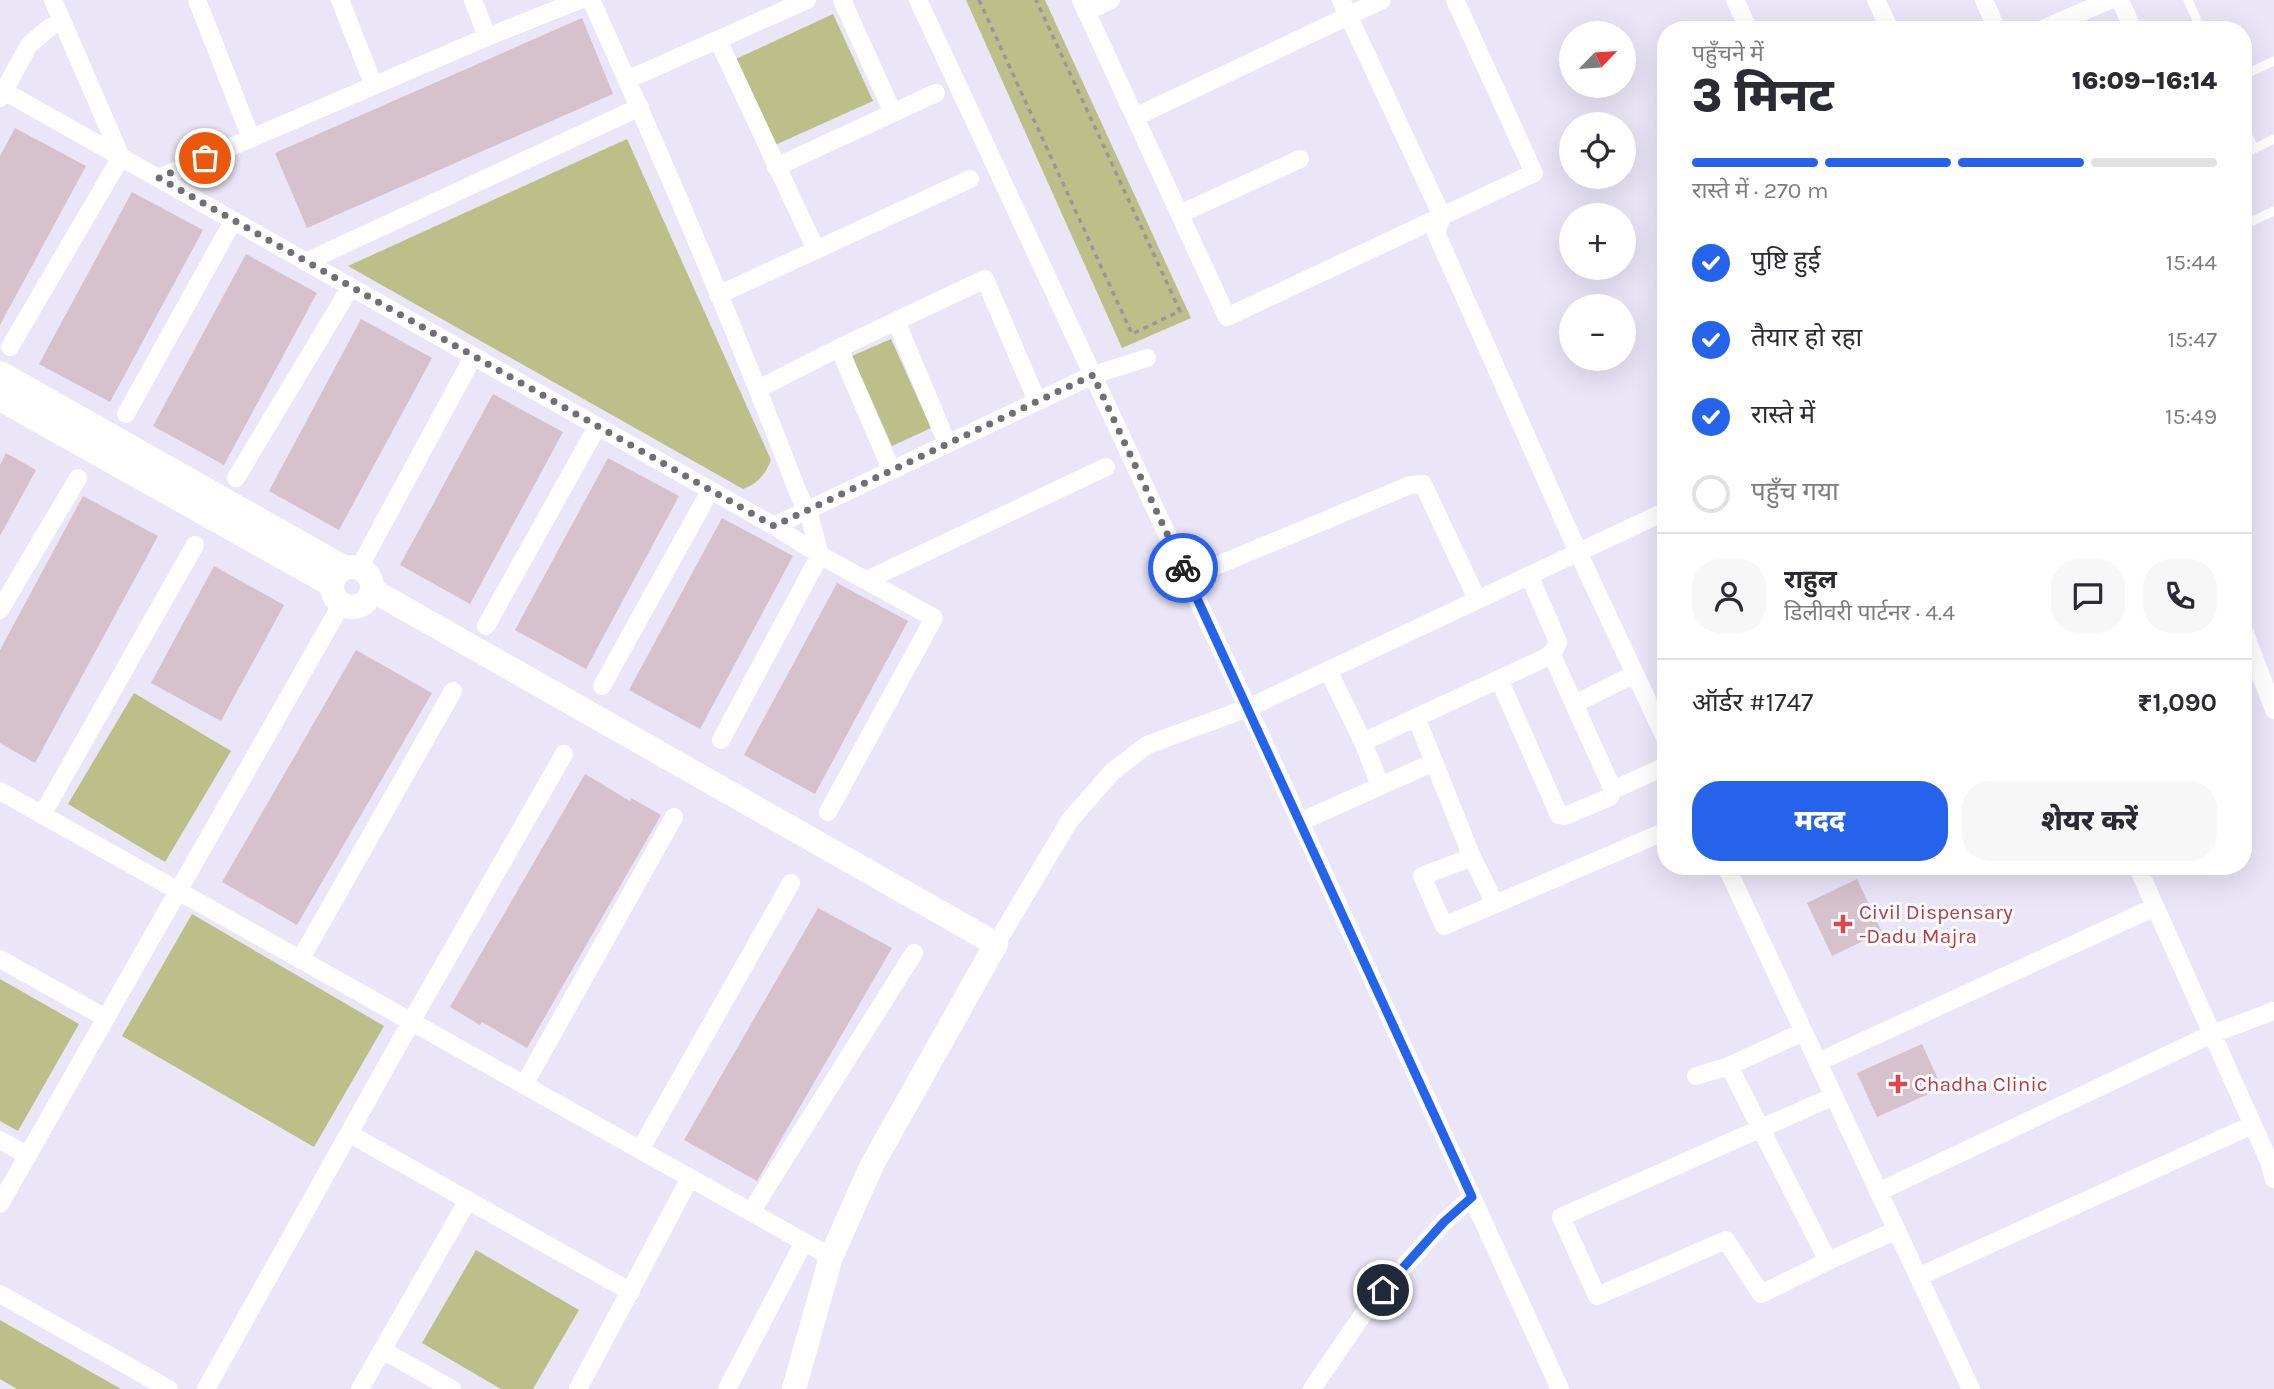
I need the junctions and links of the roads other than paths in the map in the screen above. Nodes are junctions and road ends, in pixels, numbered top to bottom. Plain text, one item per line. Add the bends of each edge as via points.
1 (54, 0) edge
2 (197, 0) edge
3 (340, 0) edge
4 (473, 0) edge
5 (580, 0) edge
6 (591, 0) edge
7 (807, 0) edge
8 (842, 0) edge
9 (918, 0) edge
10 (1111, 0) edge
11 (1382, 0) edge
12 (1455, 0) edge
13 (1735, 0) edge
14 (1876, 0) edge
15 (1984, 0) edge
16 (2110, 0) edge
17 (2120, 0) edge
18 (2188, 0) edge
19 (1084, 6) edge
20 (1345, 8) edge
21 (1745, 21) edge
22 (1886, 21) edge
23 (1993, 21) edge
24 (2061, 21) edge
25 (2129, 21) edge
26 (2197, 21) edge
27 (50, 27) dead end
28 (487, 37) junction
29 (718, 40) junction
30 (2274, 61) edge
31 (2252, 71) edge
32 (627, 80) junction
33 (374, 86) junction
34 (936, 93) dead end
35 (2, 94) edge
36 (640, 107) junction
37 (893, 113) junction
38 (1135, 117) junction
39 (251, 138) junction
40 (2274, 139) edge
41 (2252, 144) edge
42 (2254, 149) joint
43 (121, 157) junction
44 (1300, 159) dead end
45 (776, 167) junction
46 (159, 178) junction
47 (970, 179) dead end
48 (2274, 211) edge
49 (1180, 214) junction
50 (1442, 216) junction
51 (233, 221) junction
52 (2252, 221) edge
53 (816, 250) junction
54 (306, 262) junction
55 (350, 288) junction
56 (719, 295) junction
57 (896, 321) junction
58 (10, 347) dead end
59 (839, 348) junction
60 (473, 357) junction
61 (1147, 358) dead end
62 (0, 373) edge
63 (1093, 375) junction
64 (758, 389) junction
65 (0, 399) edge
66 (1037, 401) junction
67 (126, 414) dead end
68 (597, 427) junction
69 (947, 443) junction
70 (1106, 467) dead end
71 (891, 469) junction
72 (78, 478) dead end
73 (236, 478) dead end
74 (710, 491) junction
75 (808, 510) junction
76 (1657, 515) edge
77 (774, 526) junction
78 (195, 545) dead end
79 (1578, 552) junction
80 (820, 555) junction
81 (1529, 575) junction
82 (1187, 578) junction
83 (867, 580) junction
84 (344, 582) junction
85 (372, 590) junction
86 (1477, 599) junction
87 (0, 610) edge
88 (486, 626) dead end
89 (2252, 652) edge
90 (1552, 653) junction
91 (1328, 670) junction
92 (1635, 674) junction
93 (1499, 679) junction
94 (602, 686) dead end
95 (453, 691) dead end
96 (1574, 704) junction
97 (1248, 708) junction
98 (2274, 710) edge
99 (1416, 718) junction
100 (1657, 721) edge
101 (721, 740) dead end
102 (1363, 742) junction
103 (564, 754) dead end
104 (1434, 762) junction
105 (1657, 770) edge
106 (1380, 785) junction
107 (1613, 790) junction
108 (0, 791) edge
109 (828, 812) dead end
110 (42, 815) junction
111 (674, 817) dead end
112 (1300, 822) junction
113 (1657, 835) edge
114 (1472, 857) junction
115 (1730, 875) edge
116 (2141, 875) edge
117 (792, 883) dead end
118 (178, 891) junction
119 (1495, 904) junction
120 (2155, 907) junction
121 (996, 944) junction
122 (914, 953) dead end
123 (0, 959) edge
124 (300, 960) junction
125 (2274, 1011) edge
126 (106, 1018) junction
127 (411, 1022) junction
128 (1803, 1032) junction
129 (2212, 1034) junction
130 (1818, 1062) junction
131 (1730, 1066) junction
132 (1696, 1076) dead end
133 (524, 1085) junction
134 (1834, 1096) junction
135 (2252, 1125) junction
136 (1761, 1128) junction
137 (350, 1134) junction
138 (0, 1140) edge
139 (640, 1150) junction
140 (28, 1156) junction
141 (690, 1178) junction
142 (2274, 1180) edge
143 (1878, 1192) junction
144 (1472, 1197) junction
145 (468, 1200) junction
146 (0, 1204) edge
147 (751, 1212) junction
148 (1897, 1230) junction
149 (804, 1242) junction
150 (831, 1257) junction
151 (1828, 1261) junction
152 (1919, 1277) junction
153 (631, 1292) junction
154 (0, 1294) edge
155 (382, 1350) junction
156 (169, 1389) edge
157 (206, 1389) edge
158 (360, 1389) edge
159 (452, 1389) edge
160 (578, 1389) edge
161 (727, 1389) edge
162 (794, 1389) edge
163 (1312, 1389) edge
164 (1560, 1389) edge
165 (1971, 1389) edge

1 - 43 street
2 - 39 street
3 - 33 street
4 - 28 street
5 - 28 street
6 - 32 street
7 - 29 street
8 - 37 street
9 - 63 street
10 - 19 street
11 - 20 street
12 - 50 street via 1534,173
13 - 21 street
14 - 22 street
15 - 23 street
16 - 24 street
17 - 25 street
18 - 26 lane
19 - 38 street
20 - 38 street
20 - 50 street
27 - 35 street via 29,45
28 - 33 street
29 - 32 street
29 - 45 street
30 - 31 lane
32 - 36 street
33 - 39 street
34 - 37 street
35 - 43 street
36 - 54 street
36 - 56 street
37 - 45 street
38 - 49 street
39 - 46 street
40 - 42 lane
41 - 42 lane
43 - 46 street
43 - 58 street
44 - 49 street
45 - 53 street
46 - 51 street
47 - 53 street
48 - 52 lane
49 - 50 street via 1227,317
50 - 79 street via 1436,233
51 - 54 street
51 - 67 street
53 - 56 street
54 - 55 street
55 - 60 street
55 - 73 street
56 - 64 street
57 - 59 street
57 - 66 street via 985,279
57 - 69 street
59 - 64 street
59 - 71 street
60 - 68 street
60 - 84 street
61 - 63 street
62 - 84 street
63 - 66 street
63 - 82 street
64 - 75 street
65 - 84 street
66 - 69 street
68 - 74 street
68 - 88 street
69 - 71 street
70 - 83 street
71 - 75 street
72 - 87 street
74 - 77 street
74 - 94 street
75 - 77 street
75 - 80 street
76 - 79 street
77 - 80 street
78 - 110 street
79 - 81 street
79 - 92 street
80 - 83 street
80 - 101 street
81 - 86 street
81 - 90 street via 1558,642
82 - 86 street via 1410,485 1423,484
82 - 97 street
83 - 109 street via 934,618
84 - 85 street via 367,573
84 - 85 street via 349,608 364,604
84 - 118 street
85 - 121 street
86 - 91 street
89 - 98 street
90 - 93 street
90 - 96 street
91 - 97 street
91 - 102 street
92 - 96 street
92 - 100 street
93 - 99 street
93 - 107 street via 1559,815 1610,797
95 - 124 street
96 - 107 street
97 - 112 street
97 - 121 street via 1147,745 1112,772 1070,820
99 - 102 street
99 - 104 street
102 - 106 street
103 - 127 street
104 - 106 street
104 - 114 street
105 - 107 street
106 - 112 street
108 - 110 street
110 - 118 street
111 - 133 street
112 - 144 street
113 - 119 street
114 - 119 street
114 - 119 street via 1422,876 1444,926
115 - 128 street
116 - 120 street
117 - 139 street
118 - 124 street
118 - 126 street
120 - 129 street
120 - 130 street
121 - 150 street via 872,1166
122 - 147 street
123 - 126 street
124 - 127 street
125 - 129 street
126 - 140 street
127 - 133 street
127 - 137 street
128 - 130 street
128 - 131 street
129 - 135 street
129 - 143 street
130 - 134 street
131 - 132 street
131 - 136 street
133 - 139 street
134 - 136 street
134 - 143 street
135 - 142 street
135 - 152 street
136 - 151 street
136 - 151 street via 1561,1217 1597,1296 1726,1240 1761,1294
137 - 145 street
137 - 157 street
138 - 140 street
139 - 141 street
140 - 146 street
141 - 147 street
141 - 153 street
143 - 148 street
144 - 163 street via 1368,1307
144 - 164 street
145 - 153 street
145 - 155 street
147 - 149 street
148 - 151 street
148 - 152 street
149 - 150 street
149 - 161 street
150 - 162 street
152 - 165 street
153 - 160 street
154 - 156 street
155 - 158 street
155 - 159 street

